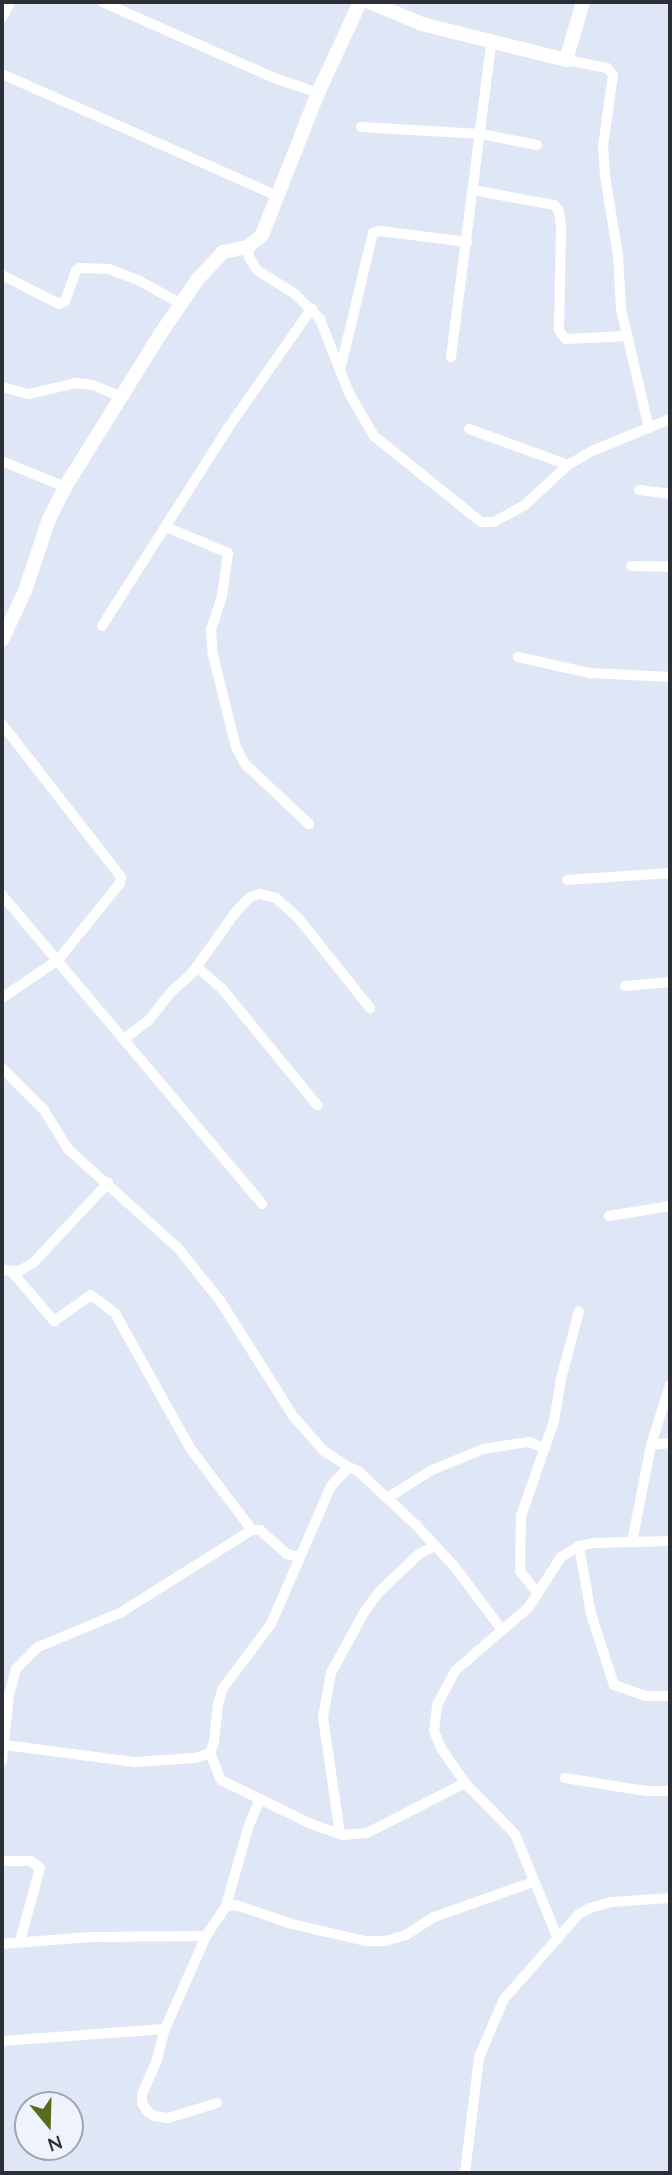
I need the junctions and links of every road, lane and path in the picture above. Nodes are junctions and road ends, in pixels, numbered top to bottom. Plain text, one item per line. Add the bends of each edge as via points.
1 (10, 2) edge
2 (360, 2) edge
3 (369, 2) edge
4 (583, 2) edge
5 (106, 3) edge
6 (2, 18) edge
7 (491, 44) junction
8 (566, 60) junction
9 (2, 74) edge
10 (318, 93) junction
11 (361, 127) dead end
12 (481, 134) junction
13 (537, 145) dead end
14 (472, 190) junction
15 (277, 196) junction
16 (467, 242) junction
17 (248, 247) junction
18 (2, 275) edge
19 (181, 304) junction
20 (312, 308) junction
21 (627, 336) junction
22 (451, 357) dead end
23 (341, 366) junction
24 (2, 387) edge
25 (121, 397) junction
26 (670, 419) edge
27 (649, 428) junction
28 (469, 429) dead end
29 (2, 461) edge
30 (568, 465) junction
31 (65, 487) junction
32 (639, 490) dead end
33 (670, 494) edge
34 (166, 527) junction
35 (631, 566) dead end
36 (670, 567) edge
37 (102, 626) dead end
38 (2, 640) edge
39 (517, 657) dead end
40 (670, 677) edge
41 (2, 724) edge
42 (309, 824) dead end
43 (670, 873) edge
44 (567, 880) dead end
45 (2, 895) edge
46 (58, 960) junction
47 (197, 967) junction
48 (670, 982) edge
49 (625, 986) dead end
50 (2, 998) edge
51 (370, 1009) dead end
52 (124, 1039) junction
53 (2, 1068) edge
54 (317, 1105) dead end
55 (108, 1183) junction
56 (262, 1204) dead end
57 (670, 1206) edge
58 (609, 1216) dead end
59 (7, 1271) edge
60 (579, 1311) dead end
61 (670, 1385) edge
62 (670, 1443) edge
63 (652, 1446) junction
64 (545, 1448) junction
65 (349, 1468) junction
66 (387, 1498) junction
67 (252, 1530) junction
68 (670, 1541) edge
69 (632, 1542) junction
70 (435, 1546) junction
71 (579, 1546) junction
72 (299, 1557) junction
73 (538, 1594) junction
74 (502, 1630) junction
75 (670, 1696) edge
76 (5, 1745) junction
77 (210, 1753) junction
78 (2, 1761) edge
79 (565, 1778) dead end
80 (466, 1783) junction
81 (670, 1791) edge
82 (260, 1799) junction
83 (340, 1834) junction
84 (2, 1861) edge
85 (533, 1882) junction
86 (670, 1898) edge
87 (226, 1906) junction
88 (206, 1936) junction
89 (558, 1939) junction
90 (20, 1941) junction
91 (2, 1944) edge
92 (165, 2029) junction
93 (2, 2041) edge
94 (217, 2103) dead end
95 (465, 2173) edge

1 - 6 street
2 - 10 street
3 - 7 street via 422,24
4 - 8 street
5 - 10 street
7 - 8 street
7 - 12 street
8 - 21 street via 607,68 613,75 603,146
9 - 15 street
10 - 15 street
11 - 12 street
12 - 13 street
12 - 14 street
14 - 16 street
14 - 21 street via 554,205 561,227 562,335 566,339
15 - 17 street via 262,235
16 - 22 street
16 - 23 street via 373,233
17 - 19 street via 223,252
17 - 20 street via 257,270
18 - 19 street via 59,304 65,301 80,268 109,269
19 - 25 street
20 - 23 street
20 - 34 street
21 - 27 street
23 - 30 street via 349,393 374,436 481,522 494,522 526,504
24 - 25 street via 29,394 76,383
25 - 31 street
26 - 27 street
27 - 30 street
28 - 30 street
29 - 31 street
31 - 38 street
32 - 33 street
34 - 37 street
34 - 42 street via 228,553 225,586 211,629 236,747 245,764
35 - 36 street
39 - 40 street via 590,673
41 - 46 street via 121,877
43 - 44 street
45 - 46 street
46 - 50 street
46 - 52 street
47 - 51 street via 243,905 254,895 267,894 299,919
47 - 52 street via 149,1020
47 - 54 street via 223,990
48 - 49 street
52 - 56 street
53 - 55 street via 44,1110 68,1149
55 - 59 street via 33,1264
55 - 65 street via 202,1275 293,1416 324,1451
57 - 58 street
59 - 67 street via 54,1321 91,1295 115,1313 190,1448
60 - 64 street
61 - 63 street
62 - 63 street
63 - 69 street
64 - 66 street via 529,1442 483,1449 432,1471
64 - 73 street via 528,1491 519,1537 520,1571
65 - 66 street
65 - 72 street via 331,1486
66 - 70 street
67 - 72 street via 260,1530 287,1553
67 - 76 street via 120,1613 28,1654 16,1669 9,1695
68 - 69 street
69 - 71 street
70 - 74 street
70 - 83 street via 419,1554 379,1592 331,1673 323,1717
71 - 73 street via 561,1557
71 - 75 street via 591,1614 614,1685 646,1696
72 - 77 street via 271,1624 223,1688
73 - 74 street
74 - 80 street via 456,1670 437,1705 434,1731
76 - 77 street via 135,1762
76 - 78 street
77 - 82 street via 221,1780
79 - 81 street
80 - 83 street via 368,1833
80 - 85 street via 515,1834
82 - 83 street
82 - 87 street
84 - 90 street via 31,1861 40,1868
85 - 87 street via 434,1917 406,1935 384,1941 365,1941
85 - 89 street
86 - 89 street via 590,1908
87 - 88 street
88 - 90 street
88 - 92 street
89 - 95 street via 519,1979 492,2024 477,2068
90 - 91 street
92 - 93 street
92 - 94 street via 142,2104 154,2116 168,2118

